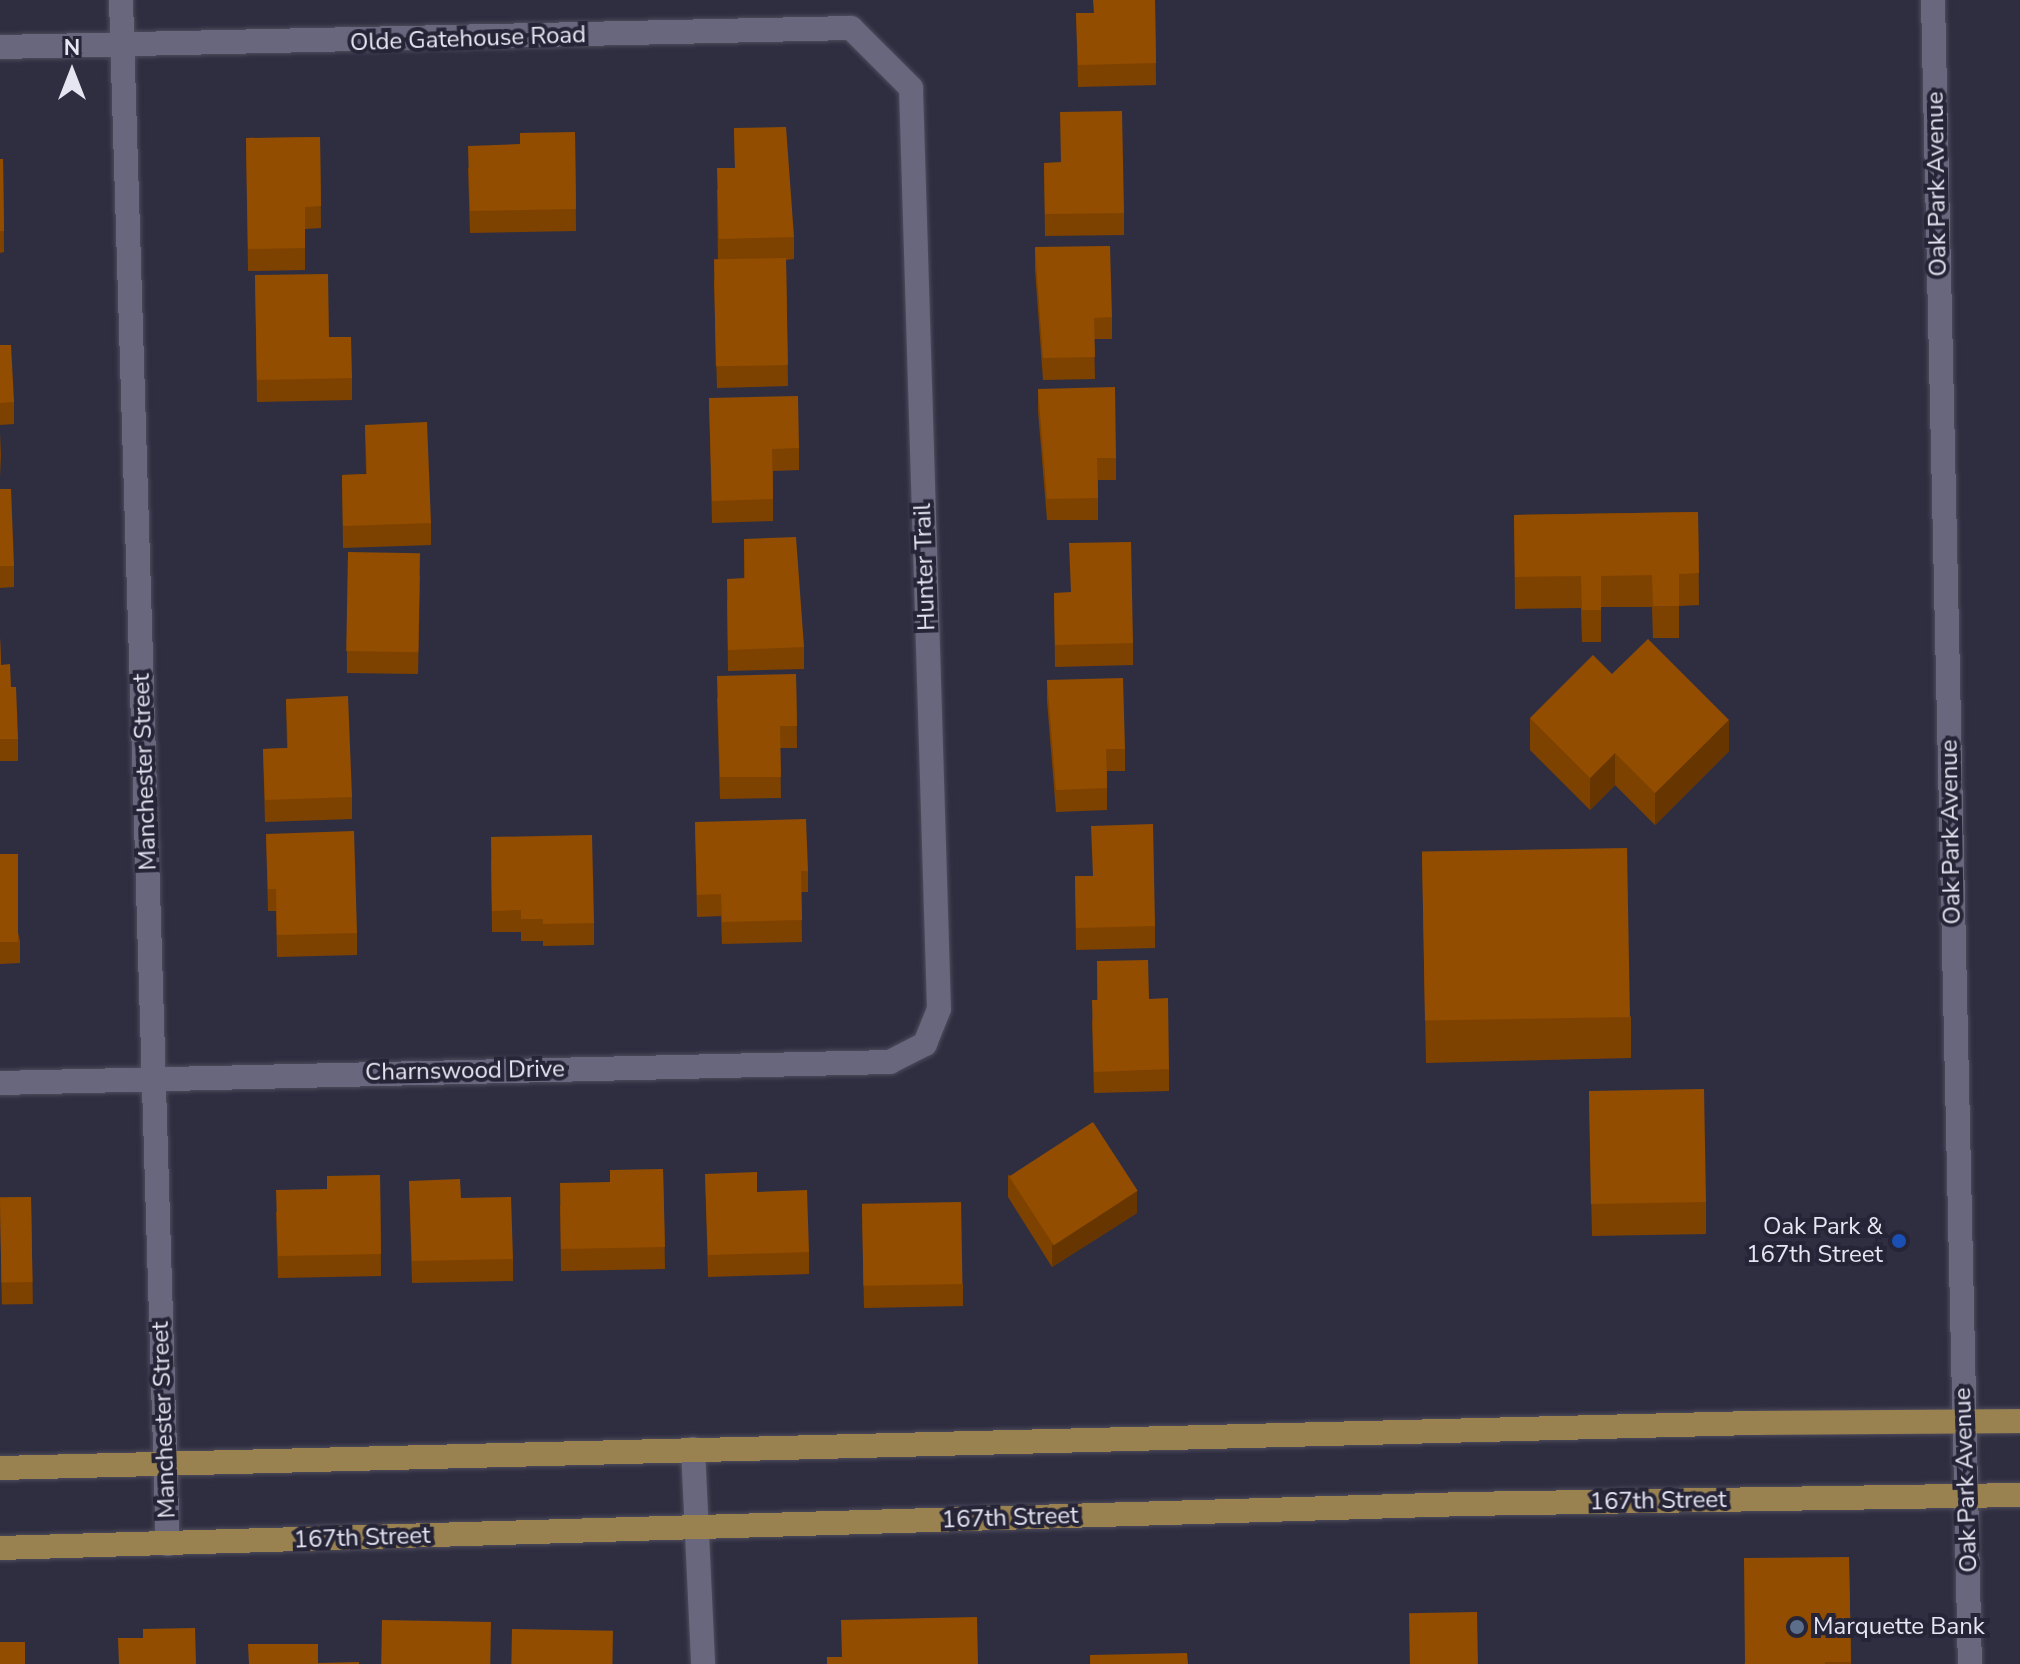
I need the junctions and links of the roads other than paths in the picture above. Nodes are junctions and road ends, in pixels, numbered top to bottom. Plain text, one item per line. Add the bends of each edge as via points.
1 (121, 0) edge
2 (1933, 0) edge
3 (0, 47) edge
4 (122, 48) junction
5 (911, 88) joint
6 (925, 1044) joint
7 (155, 1078) junction
8 (0, 1083) edge
9 (2020, 1421) edge
10 (1964, 1422) junction
11 (693, 1449) junction
12 (164, 1463) junction
13 (0, 1468) edge
14 (2020, 1495) edge
15 (1966, 1496) junction
16 (699, 1528) junction
17 (168, 1544) junction
18 (0, 1548) edge
19 (703, 1664) edge
20 (1970, 1664) edge

1 - 4 street, Manchester Street
2 - 10 street, Oak Park Avenue
3 - 4 street, Olde Gatehouse Road
4 - 5 street, Olde Gatehouse Road via 851,28
4 - 7 street, Manchester Street
5 - 6 street, Hunter Trail via 939,1009
6 - 7 street, Charnswood Drive via 890,1062
7 - 8 street, Charnswood Drive
7 - 12 street, Manchester Street
9 - 10 main road
10 - 11 main road
10 - 15 street, Oak Park Avenue
11 - 12 main road
11 - 16 street
12 - 13 main road
12 - 17 street, Manchester Street
14 - 15 main road, 167th Street
15 - 16 main road, 167th Street via 1464,1504
15 - 20 street, Oak Park Avenue
16 - 17 main road, 167th Street
16 - 19 street
17 - 18 main road, 167th Street

